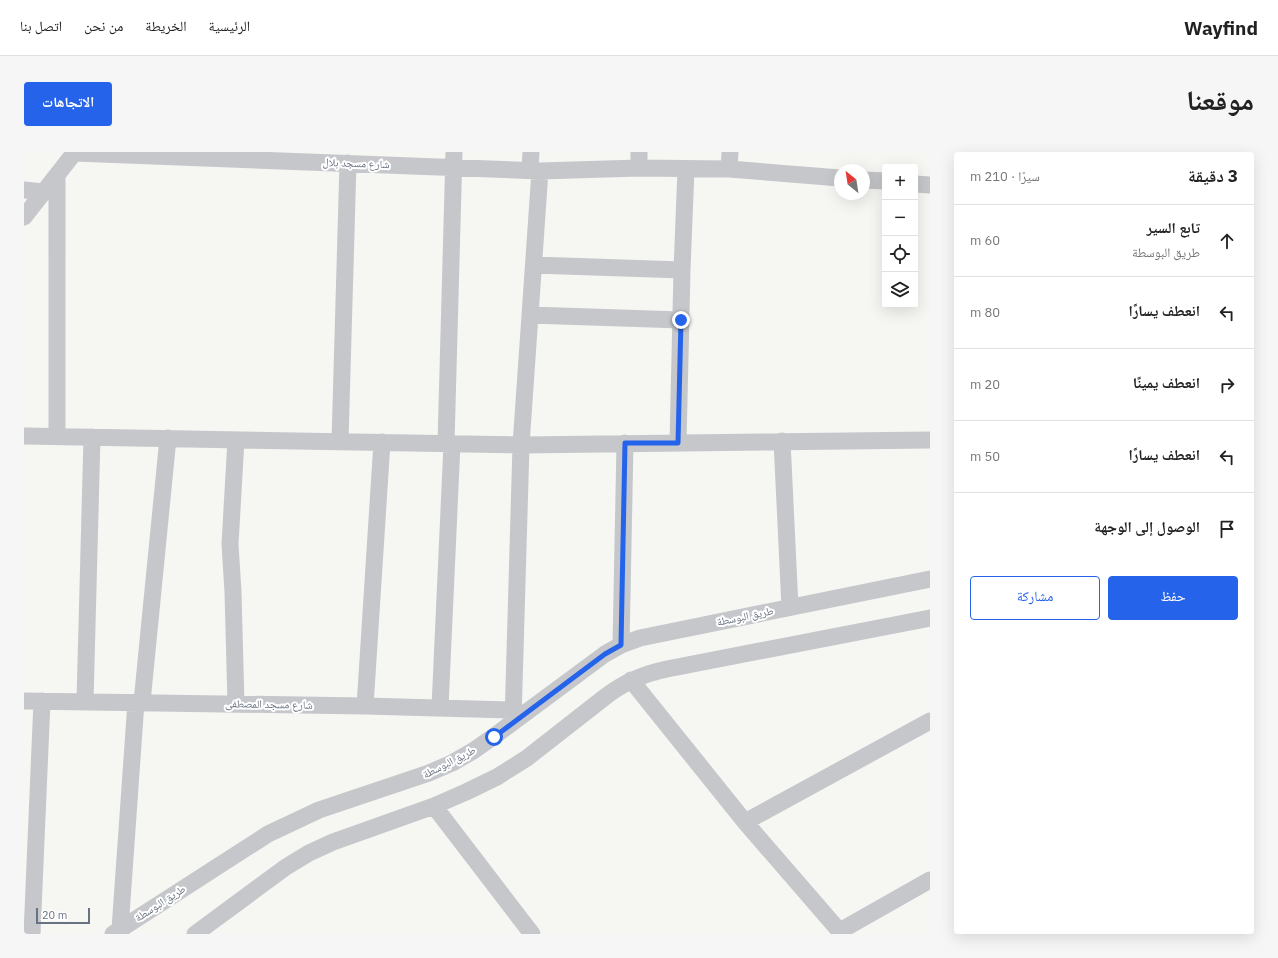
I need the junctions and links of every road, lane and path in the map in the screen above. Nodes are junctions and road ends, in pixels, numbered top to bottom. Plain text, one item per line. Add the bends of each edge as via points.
1 (75, 152) edge
2 (531, 152) edge
3 (730, 152) edge
4 (389, 158) edge
5 (454, 160) edge
6 (639, 160) edge
7 (348, 163) junction
8 (686, 169) junction
9 (729, 169) junction
10 (535, 170) junction
11 (57, 175) junction
12 (834, 178) edge
13 (870, 180) edge
14 (882, 181) edge
15 (918, 184) edge
16 (930, 185) edge
17 (24, 190) edge
18 (44, 192) junction
19 (24, 217) edge
20 (534, 265) junction
21 (682, 270) junction
22 (530, 315) junction
23 (681, 320) junction
24 (24, 436) edge
25 (57, 436) junction
26 (92, 437) junction
27 (168, 438) junction
28 (236, 440) junction
29 (930, 440) edge
30 (340, 441) junction
31 (782, 441) junction
32 (382, 442) junction
33 (625, 443) junction
34 (678, 443) junction
35 (449, 444) junction
36 (521, 445) junction
37 (930, 579) edge
38 (790, 607) junction
39 (930, 618) edge
40 (621, 645) junction
41 (631, 680) junction
42 (24, 701) edge
43 (42, 701) junction
44 (85, 701) junction
45 (139, 702) junction
46 (236, 704) junction
47 (365, 706) junction
48 (440, 707) junction
49 (513, 716) junction
50 (930, 721) edge
51 (434, 806) junction
52 (745, 822) junction
53 (930, 880) edge
54 (117, 932) edge
55 (841, 933) edge
56 (32, 934) edge
57 (195, 934) edge
58 (532, 934) edge

1 - 7 street, شارع مسجد بلال
1 - 11 street
2 - 10 street
3 - 9 street
4 - 5 street, شارع مسجد بلال
4 - 7 street, شارع مسجد بلال
5 - 10 street, شارع مسجد بلال
5 - 35 street
6 - 8 street, شارع مسجد بلال
6 - 10 street, شارع مسجد بلال
7 - 30 street
8 - 9 street, شارع مسجد بلال
8 - 21 street
9 - 12 street, شارع مسجد بلال
10 - 20 street
11 - 18 street
11 - 25 street
13 - 14 street
15 - 16 street
17 - 18 street
18 - 19 street
20 - 21 street
20 - 22 street
21 - 23 street
22 - 23 street
22 - 36 street
23 - 34 street
24 - 25 street
25 - 26 street
26 - 27 street
26 - 44 street
27 - 28 street
27 - 45 street
28 - 30 street
28 - 46 street via 230,544
29 - 31 street
30 - 32 street
31 - 34 street
31 - 38 street
32 - 35 street
32 - 47 street
33 - 34 street
33 - 36 street
33 - 40 street
35 - 36 street
35 - 48 street
36 - 49 street
37 - 38 street, طريق البوسطة
38 - 40 street, طريق البوسطة via 640,638
39 - 41 street via 667,669
40 - 49 street, طريق البوسطة
41 - 51 street via 527,758 497,777
41 - 52 street
42 - 43 street, شارع مسجد المصطفى
43 - 44 street, شارع مسجد المصطفى
43 - 56 street
44 - 45 street, شارع مسجد المصطفى
45 - 46 street, شارع مسجد المصطفى
45 - 54 street
46 - 47 street, شارع مسجد المصطفى
47 - 48 street, شارع مسجد المصطفى
48 - 49 street, شارع مسجد المصطفى
49 - 54 street, طريق البوسطة via 473,751 429,773 319,810 268,834
50 - 52 street
51 - 57 street via 309,853
51 - 58 street
52 - 55 street
53 - 55 street

